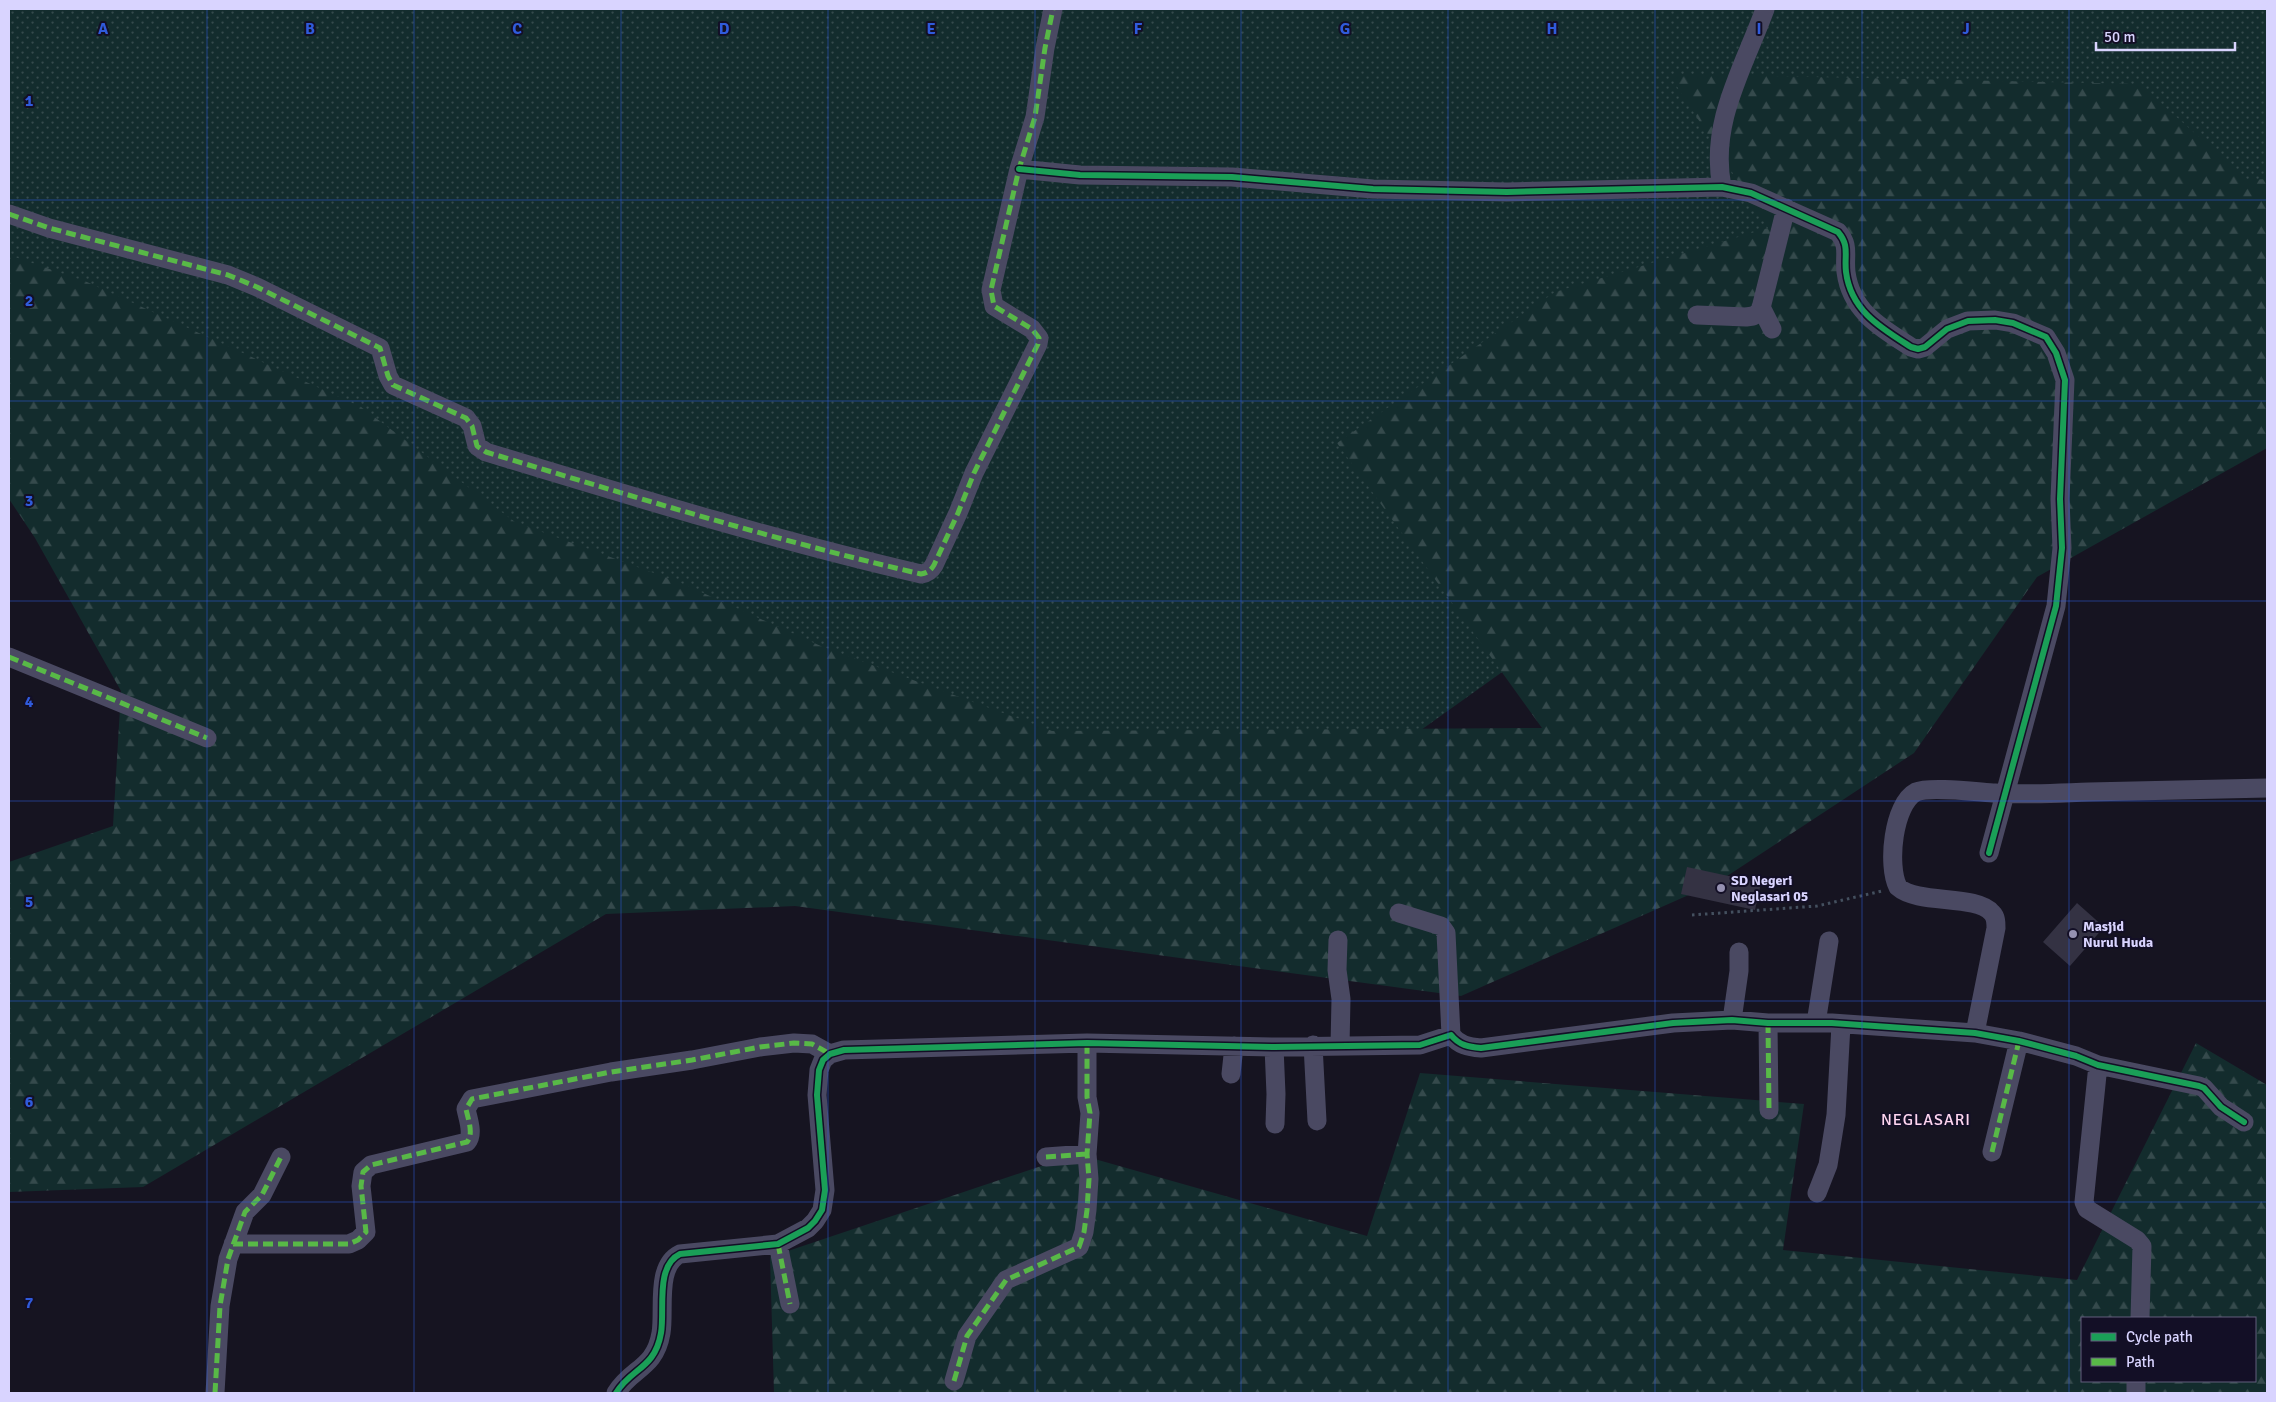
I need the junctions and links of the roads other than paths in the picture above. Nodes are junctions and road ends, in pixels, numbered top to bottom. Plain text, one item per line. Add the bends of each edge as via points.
1 (1053, 9) edge
2 (1765, 9) edge
3 (1019, 169) junction
4 (1722, 187) junction
5 (1786, 208) junction
6 (9, 214) edge
7 (1761, 307) junction
8 (1697, 315) dead end
9 (1772, 329) dead end
10 (9, 657) edge
11 (207, 738) dead end
12 (2267, 788) edge
13 (2005, 794) junction
14 (1989, 853) dead end
15 (1399, 913) dead end
16 (1338, 940) dead end
17 (1829, 941) dead end
18 (1739, 952) dead end
19 (1732, 1020) junction
20 (1816, 1022) junction
21 (1768, 1023) junction
22 (1841, 1025) junction
23 (1975, 1033) junction
24 (1451, 1035) junction
25 (2019, 1041) junction
26 (1088, 1044) junction
27 (1314, 1045) junction
28 (1234, 1046) junction
29 (1274, 1046) junction
30 (1340, 1046) junction
31 (830, 1054) junction
32 (2098, 1065) junction
33 (1231, 1074) dead end
34 (1770, 1110) dead end
35 (1317, 1120) dead end
36 (2244, 1122) dead end
37 (1274, 1124) dead end
38 (1992, 1152) dead end
39 (1087, 1154) junction
40 (281, 1157) dead end
41 (1046, 1157) dead end
42 (1817, 1193) dead end
43 (233, 1244) junction
44 (778, 1244) junction
45 (790, 1304) dead end
46 (2140, 1317) edge
47 (954, 1382) dead end
48 (215, 1393) edge
49 (616, 1393) edge

1 - 3 street via 1035,117
2 - 4 street via 1722,120 1718,145
3 - 4 street via 1080,175 1232,177 1382,189 1508,192
3 - 6 street via 993,279 992,299 1000,311 1036,333 1038,344 974,473 931,570 921,574 741,529 486,452 477,446 472,426 466,418 393,385 380,348 258,287 228,275 49,228
4 - 5 street via 1751,193
5 - 7 street
5 - 13 street via 1838,232 1844,240 1850,291 1859,308 1912,348 1925,347 1947,330 1968,321 1995,320 2036,331 2046,337 2056,353 2065,380 2060,499 2062,548 2056,606
7 - 8 street via 1760,312 1753,316
7 - 9 street
10 - 11 street
12 - 13 street
13 - 14 street
13 - 23 street via 1917,792 1906,799 1894,841 1894,873 1898,887 1909,893 1980,906 1996,919
15 - 24 street via 1441,926 1446,933
16 - 30 street
17 - 20 street
18 - 19 street
19 - 21 street
19 - 24 street via 1673,1023 1481,1048 1466,1046
20 - 21 street
20 - 22 street
21 - 34 street
22 - 23 street
22 - 42 street via 1836,1115 1828,1165
23 - 25 street
24 - 30 street via 1420,1045
25 - 32 street
25 - 38 street
26 - 28 street
26 - 31 street via 864,1049
26 - 39 street via 1087,1097 1090,1113
27 - 29 street
27 - 30 street
27 - 35 street
28 - 29 street
28 - 33 street
29 - 37 street
31 - 43 street via 812,1044 760,1047 484,1095 466,1105 470,1138 467,1142 371,1165 363,1172 361,1186 366,1232 358,1240 349,1244
31 - 44 street via 819,1070 817,1088 825,1190 822,1210 808,1228
32 - 36 street via 2199,1086 2221,1107
32 - 46 street via 2084,1202 2087,1208 2138,1240 2142,1246
39 - 41 street
39 - 47 street via 1087,1210 1079,1247 1006,1280 967,1336
40 - 43 street via 262,1194 245,1212
43 - 48 street via 220,1306
44 - 45 street
44 - 49 street via 674,1257 665,1274 657,1348 652,1358

